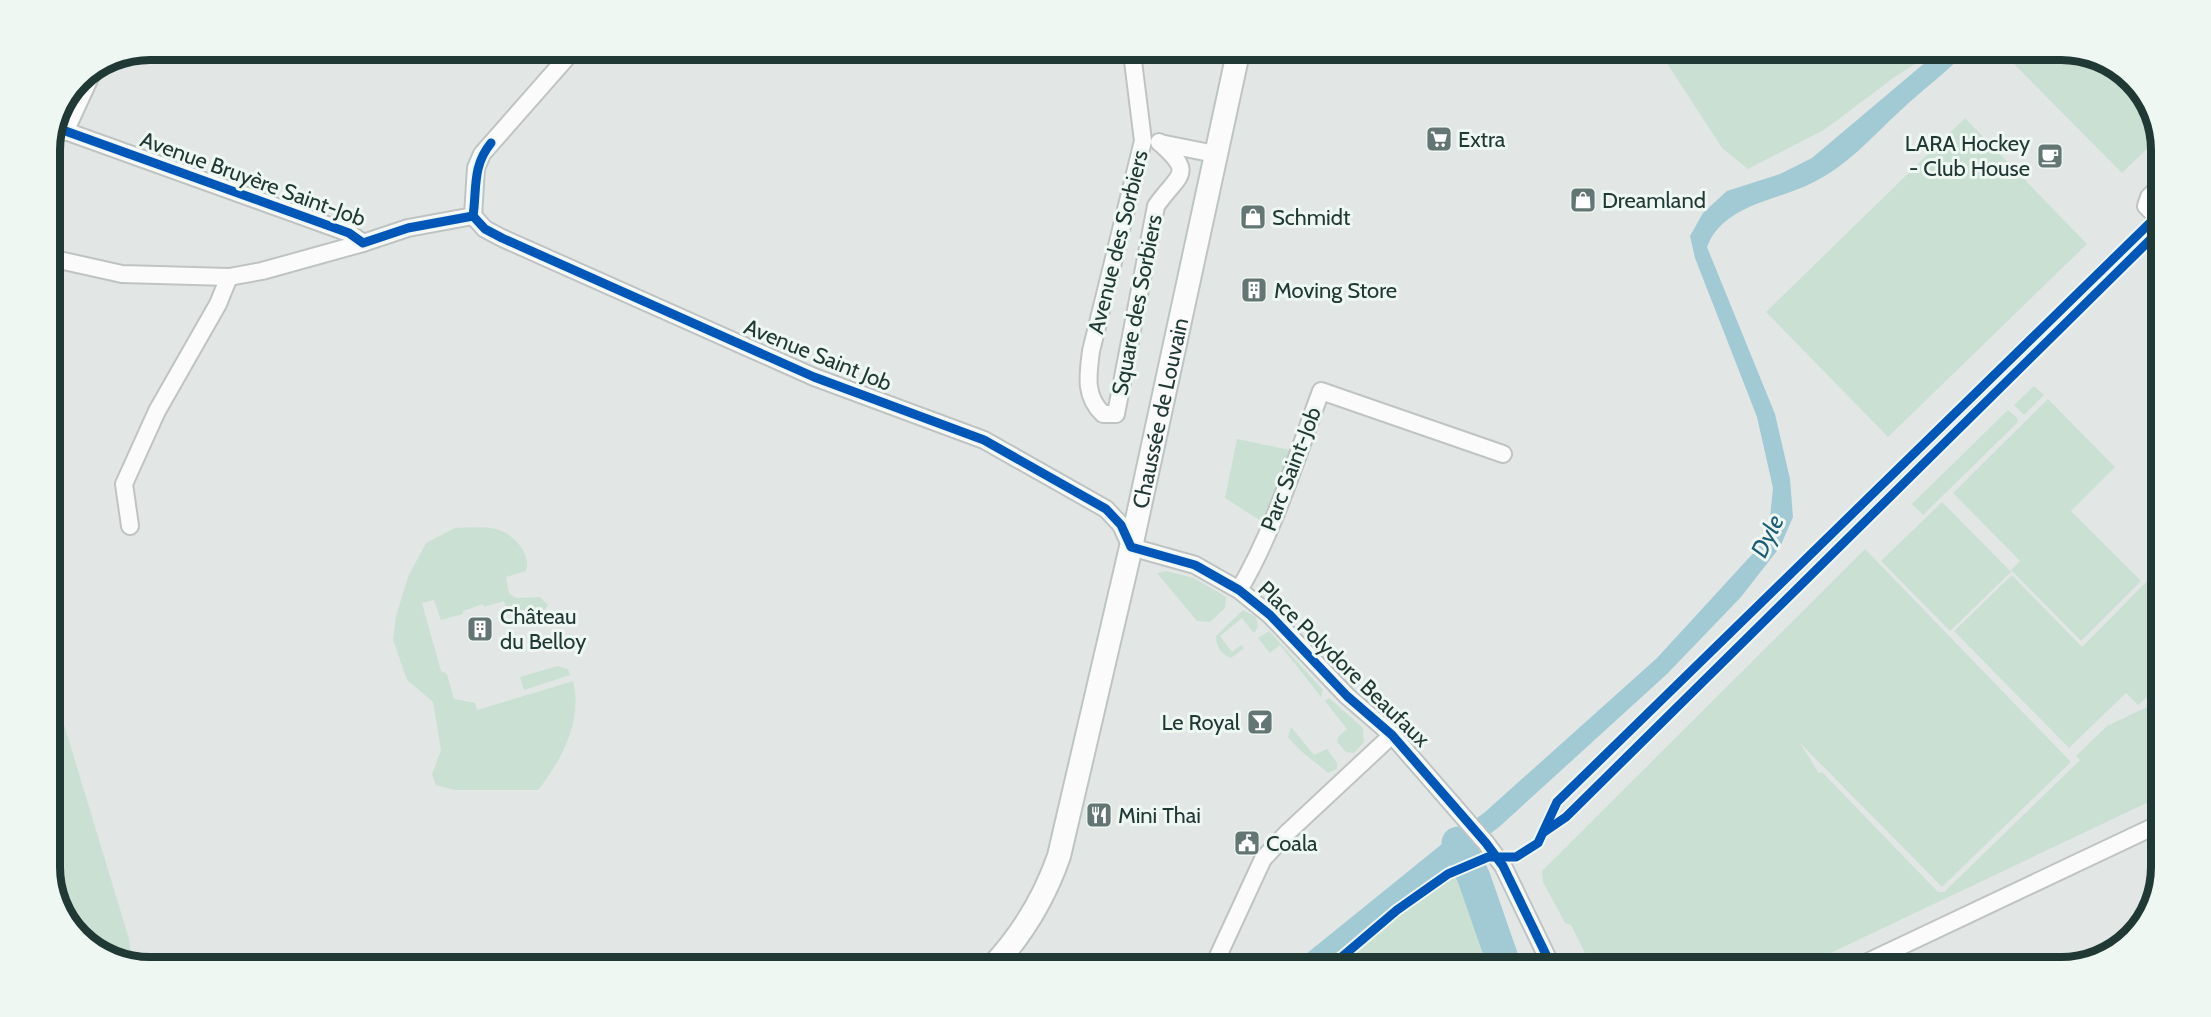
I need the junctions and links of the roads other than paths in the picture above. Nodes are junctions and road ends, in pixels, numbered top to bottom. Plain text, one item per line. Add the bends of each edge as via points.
1 (565, 60) edge
2 (1133, 60) edge
3 (1236, 60) edge
4 (82, 91) edge
5 (63, 126) edge
6 (62, 130) edge
7 (1151, 142) junction
8 (1215, 154) junction
9 (2151, 195) edge
10 (2151, 211) edge
11 (473, 216) junction
12 (363, 243) junction
13 (60, 260) edge
14 (229, 277) junction
15 (1116, 414) joint
16 (1503, 454) dead end
17 (130, 525) dead end
18 (1131, 548) junction
19 (1239, 590) junction
20 (1392, 735) junction
21 (2151, 828) edge
22 (1001, 957) edge
23 (1219, 957) edge
24 (1546, 957) edge
25 (1880, 957) edge

1 - 11 street via 482,154 476,168
2 - 7 street, Avenue des Sorbiers
3 - 8 main road, Chaussée de Louvain
4 - 5 street
6 - 12 street, Avenue Bruyère Saint-Job via 349,233
7 - 8 street
7 - 15 street, Avenue des Sorbiers via 1091,351 1087,382 1094,405 1103,414
7 - 15 street, Square des Sorbiers via 1179,160 1182,173 1156,206
8 - 18 main road, Chaussée de Louvain
9 - 10 street via 2146,206
11 - 12 street, Avenue Bruyère Saint-Job via 408,228
11 - 18 street, Avenue Saint Job via 485,229 502,238 804,373 984,440 1106,509 1121,525
12 - 14 street
13 - 14 street via 122,274
14 - 17 street via 218,304 157,411 124,484
16 - 19 street, Parc Saint-Job via 1321,391 1274,515
18 - 19 street, Place Polydore Beaufaux via 1195,565
18 - 22 main road, Chaussée de Louvain via 1059,856 1042,900
19 - 20 street, Place Polydore Beaufaux via 1270,615 1347,696
20 - 23 street via 1263,860
20 - 24 street, Place Polydore Beaufaux via 1496,857
21 - 25 street

